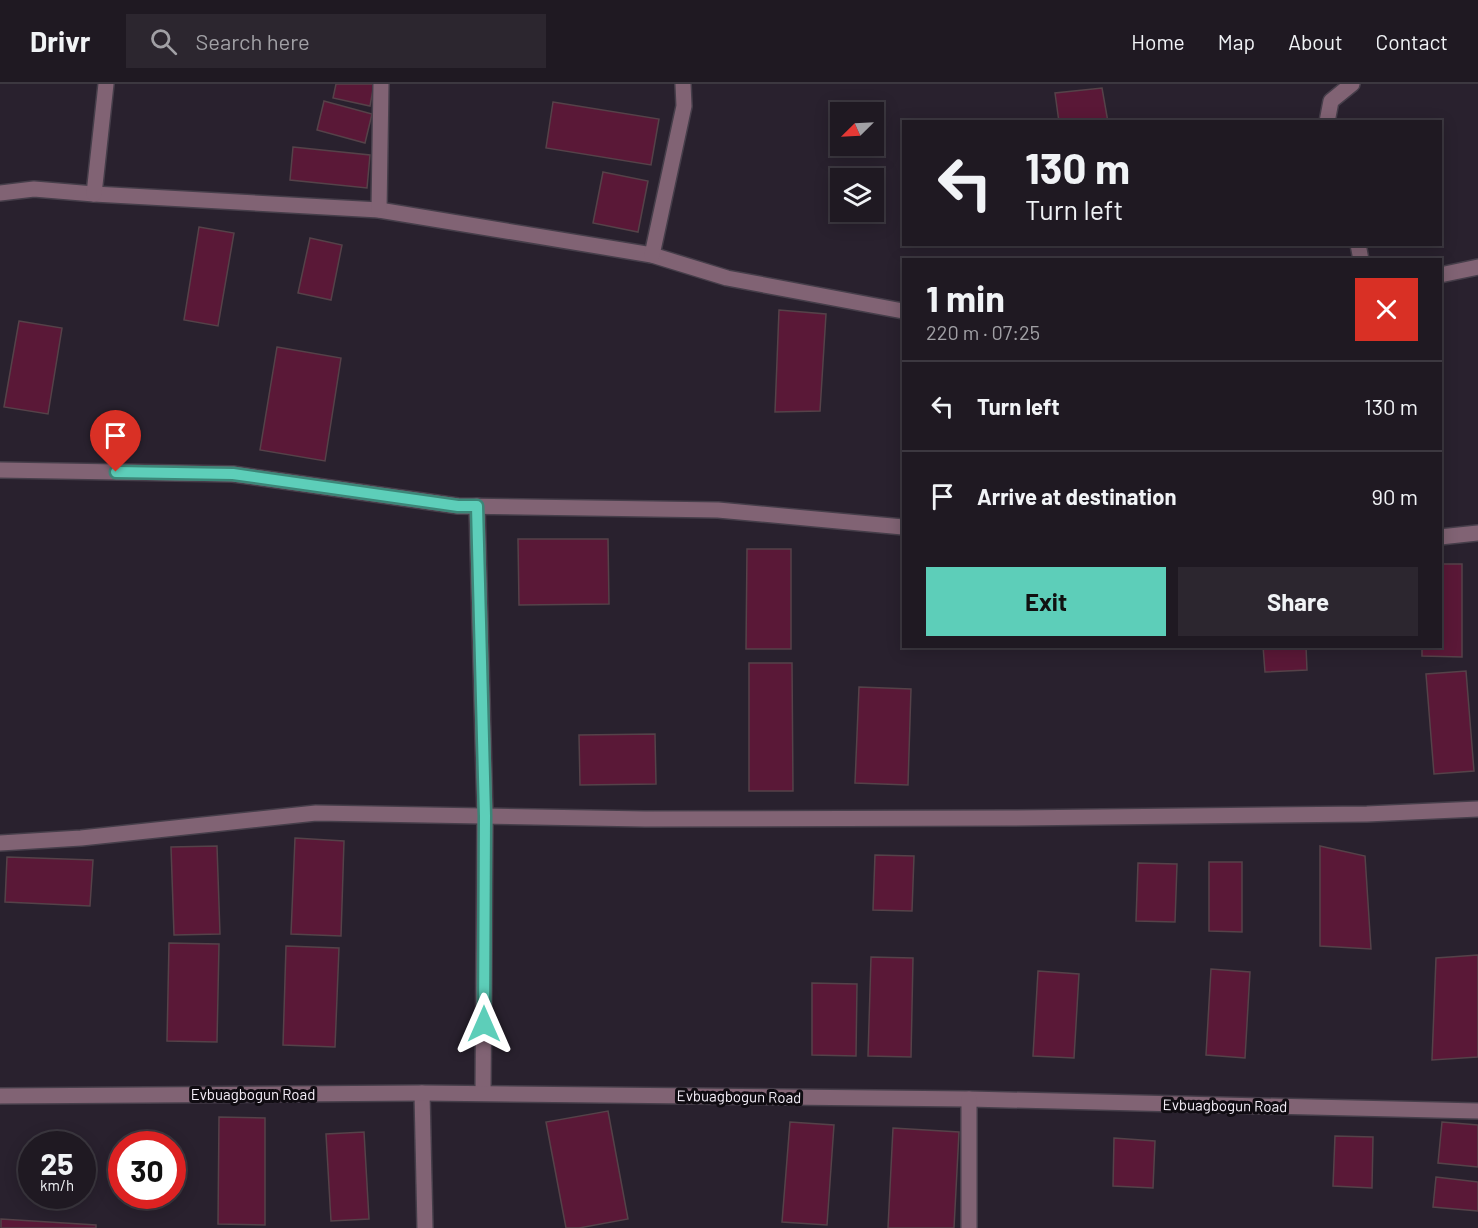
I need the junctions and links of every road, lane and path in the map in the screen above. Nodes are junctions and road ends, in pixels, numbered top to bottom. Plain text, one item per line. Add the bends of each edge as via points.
1 (105, 84) edge
2 (381, 84) edge
3 (683, 84) edge
4 (1352, 84) edge
5 (1327, 120) edge
6 (0, 193) edge
7 (93, 194) junction
8 (379, 210) junction
9 (652, 255) junction
10 (1478, 267) edge
11 (1442, 275) edge
12 (902, 311) edge
13 (0, 470) edge
14 (477, 506) junction
15 (902, 527) edge
16 (1478, 533) edge
17 (1442, 537) edge
18 (1478, 809) edge
19 (485, 816) junction
20 (0, 843) edge
21 (422, 1093) junction
22 (483, 1094) junction
23 (0, 1096) edge
24 (969, 1099) junction
25 (1478, 1111) edge
26 (425, 1228) edge
27 (969, 1228) edge

1 - 7 street
2 - 8 street
3 - 9 street via 684,106
4 - 5 street via 1331,100
6 - 7 street via 34,189
7 - 8 street
8 - 9 street
9 - 12 street via 727,278
10 - 11 street
13 - 14 street via 233,474
14 - 15 street via 718,510
14 - 19 street
16 - 17 street
18 - 19 street via 1030,818
19 - 20 street via 316,813
19 - 22 street
21 - 22 street, Evbuagbogun Road
21 - 23 street, Evbuagbogun Road
21 - 26 street
22 - 24 street, Evbuagbogun Road
24 - 25 street, Evbuagbogun Road
24 - 27 street

